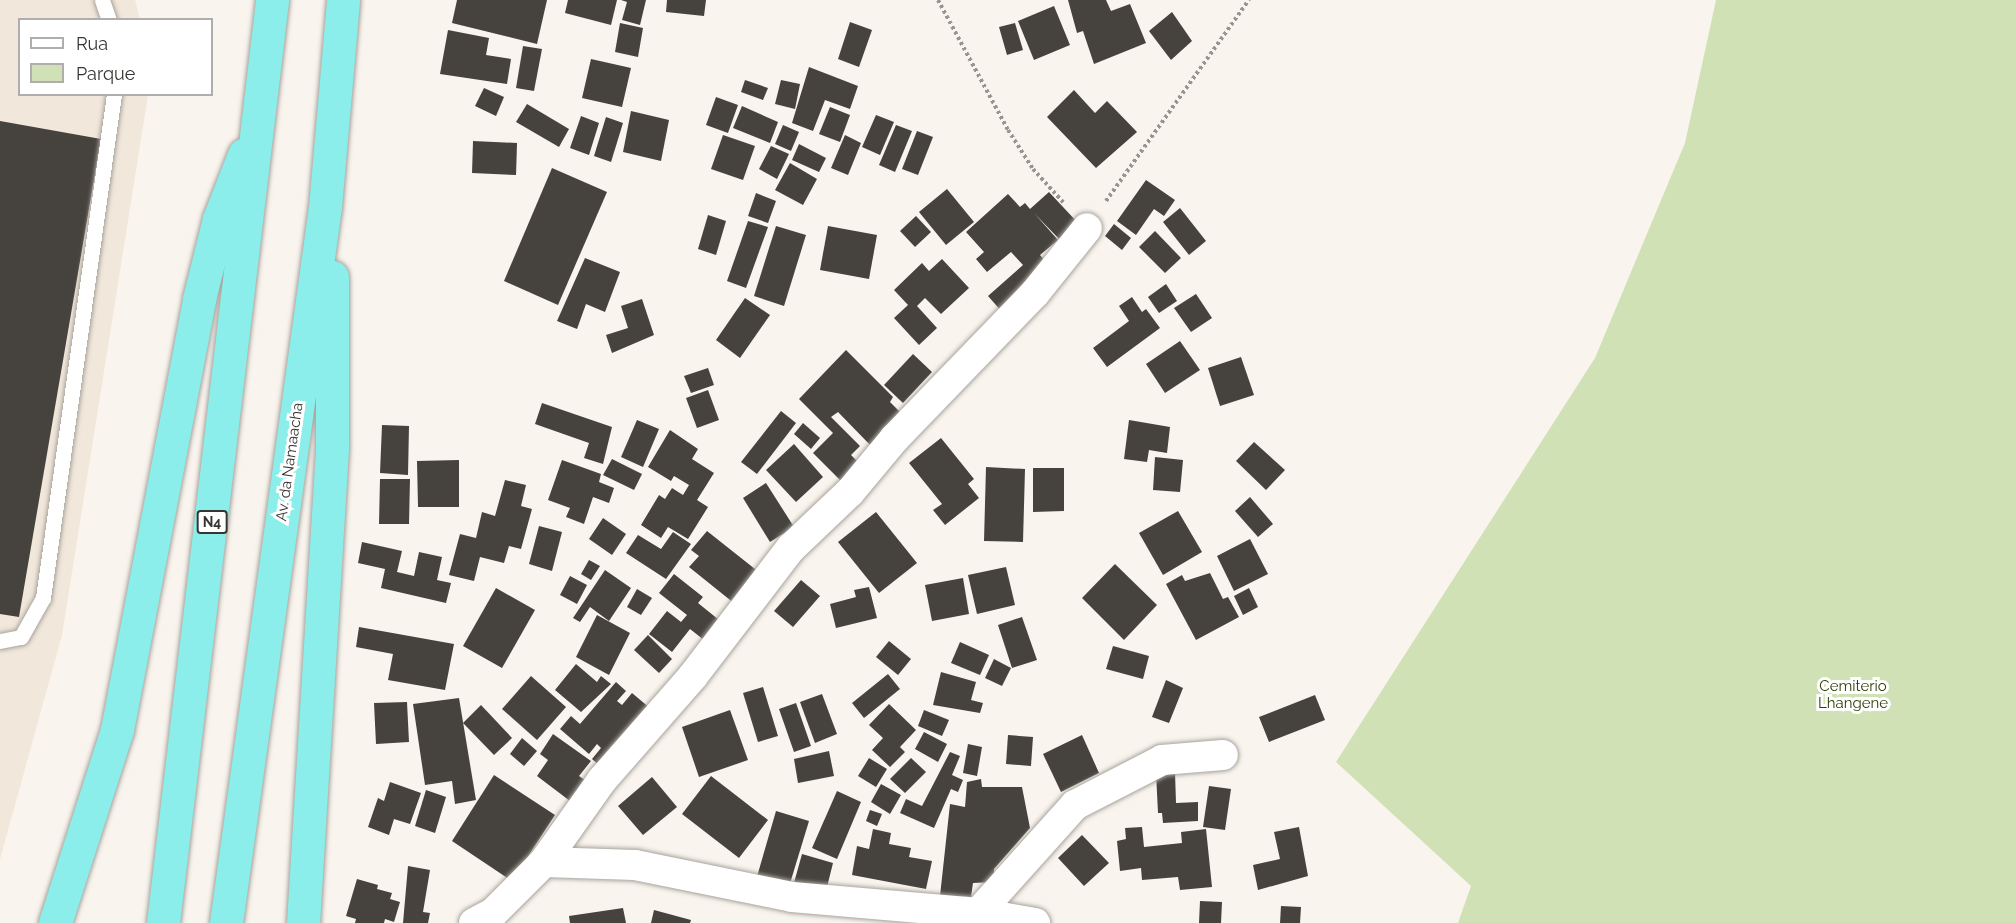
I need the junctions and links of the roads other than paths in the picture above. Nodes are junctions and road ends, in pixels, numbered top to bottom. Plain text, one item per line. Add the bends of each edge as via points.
1 (102, 0) edge
2 (272, 0) edge
3 (343, 0) edge
4 (108, 18) edge
5 (114, 96) edge
6 (259, 120) junction
7 (325, 207) junction
8 (1087, 228) road end
9 (0, 641) edge
10 (1223, 754) dead end
11 (544, 862) junction
12 (978, 913) junction
13 (55, 923) edge
14 (163, 923) edge
15 (226, 923) edge
16 (303, 923) edge
17 (474, 923) edge
18 (1035, 923) edge

1 - 4 lane
2 - 6 highway, N4
3 - 7 highway, Av. da Namaacha
5 - 9 lane via 43,598 21,637
6 - 13 highway via 219,219 199,299 117,730
6 - 14 highway, N4
7 - 15 highway, Av. da Namaacha
7 - 16 highway via 332,274 332,445
8 - 11 street via 1035,293 895,438 850,492 791,548 693,676 602,780
10 - 12 street via 1162,760 1075,805
11 - 12 street via 635,865 792,897
11 - 17 street via 493,913
12 - 18 street

